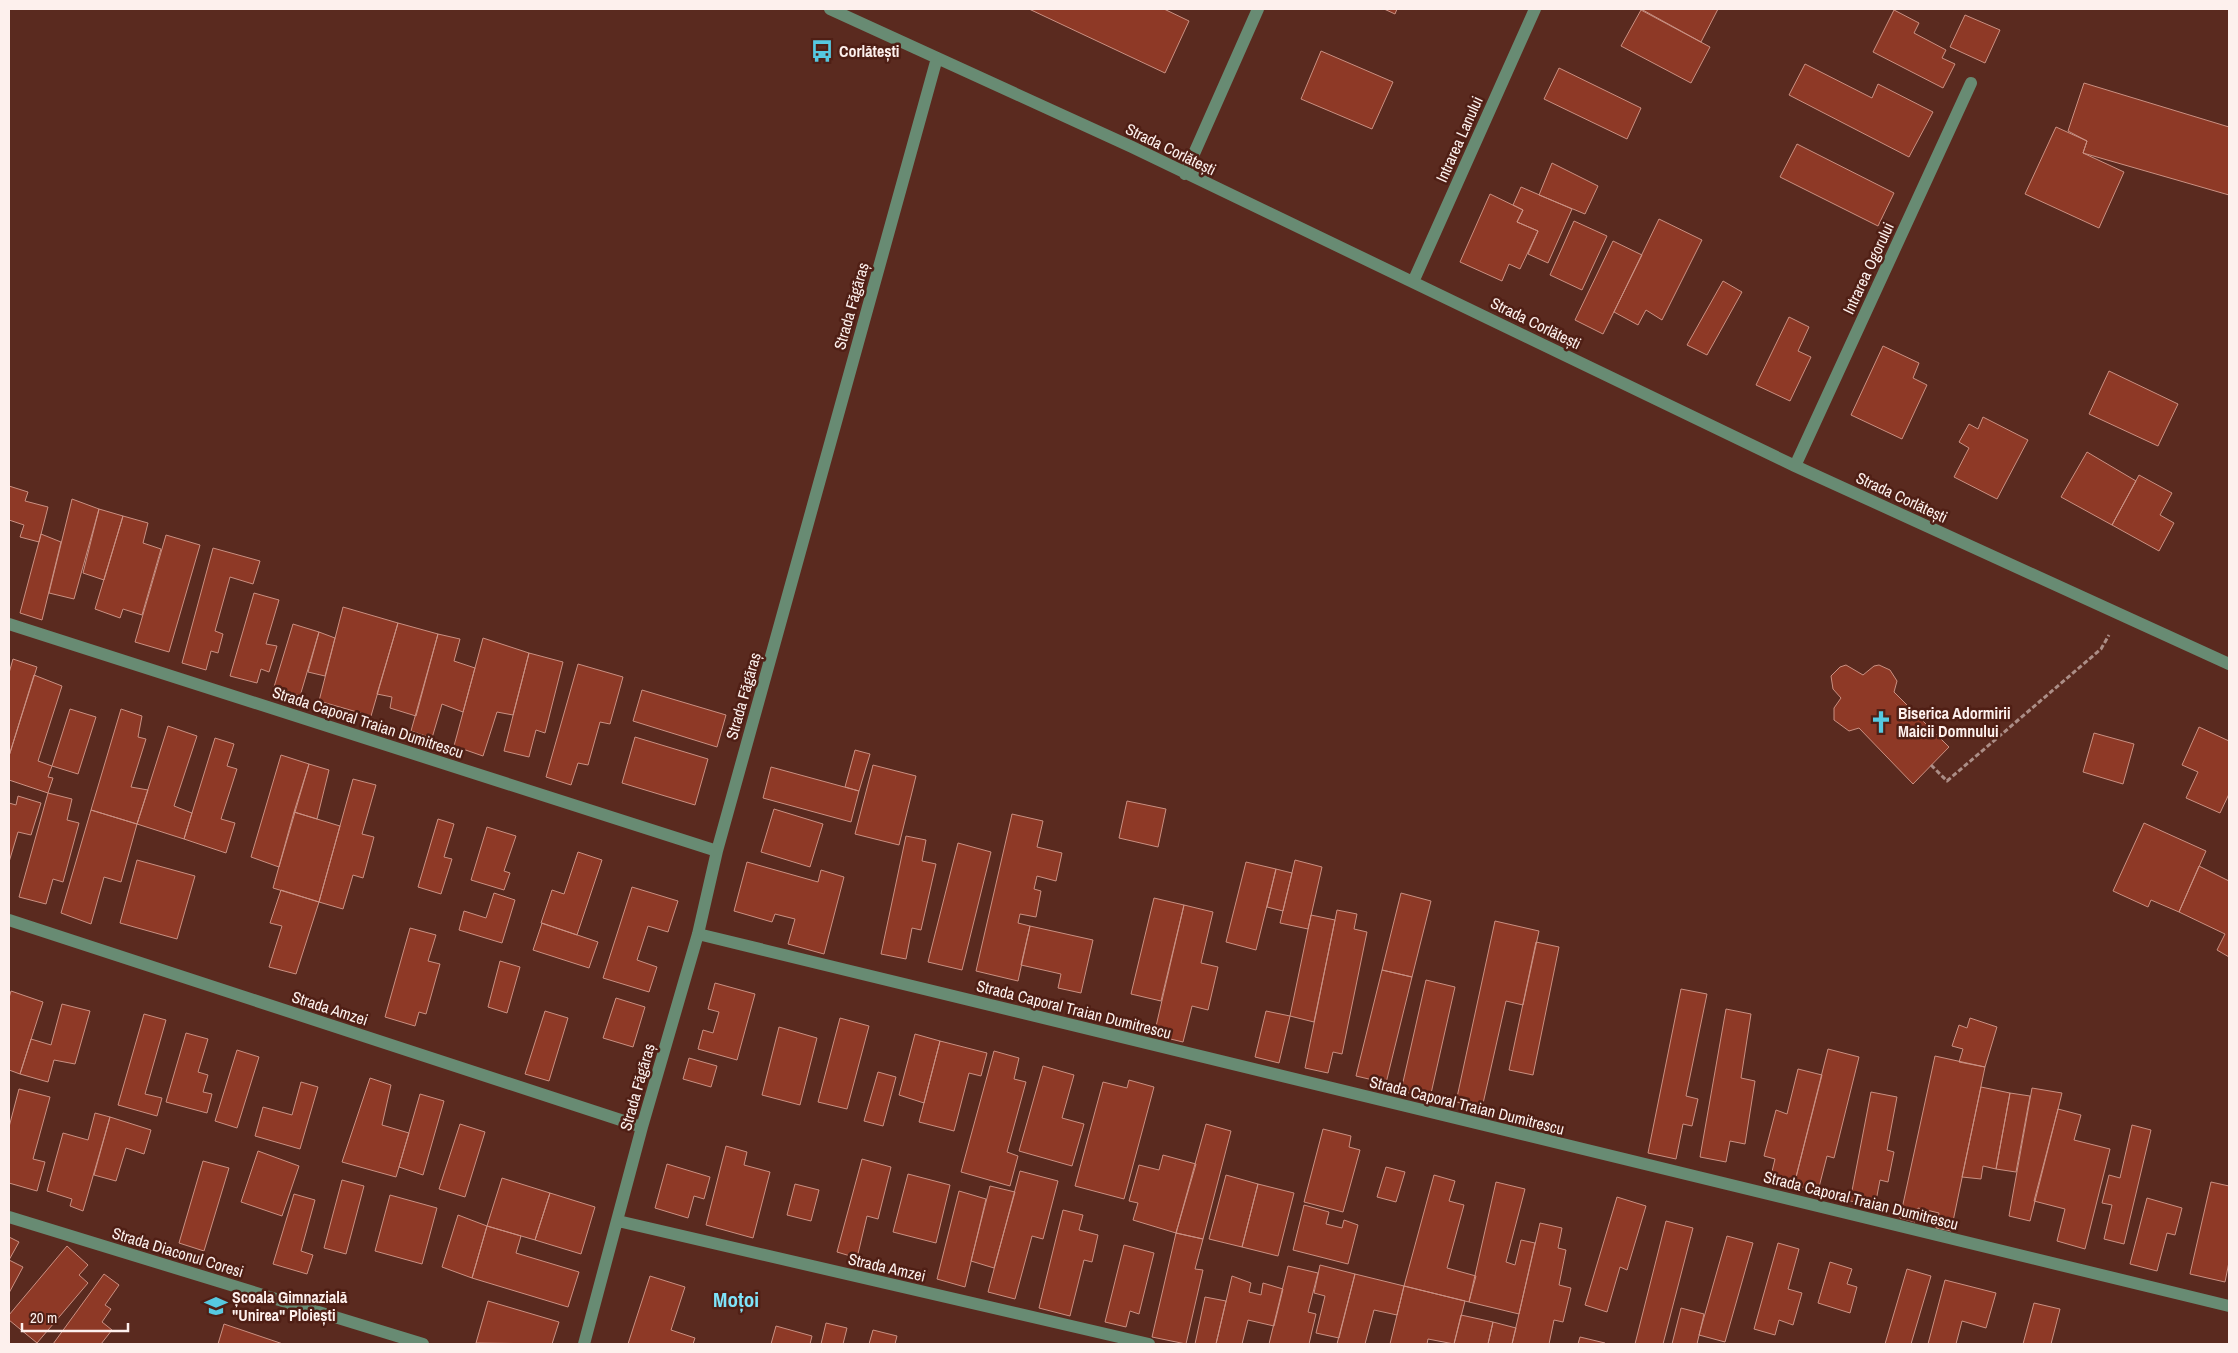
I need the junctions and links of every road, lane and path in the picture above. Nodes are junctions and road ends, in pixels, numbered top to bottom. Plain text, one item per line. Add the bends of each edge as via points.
1 (830, 9) edge
2 (1258, 9) edge
3 (1534, 9) edge
4 (937, 58) junction
5 (1971, 83) dead end
6 (1185, 174) junction
7 (1414, 282) junction
8 (1795, 466) junction
9 (2120, 615) junction
10 (9, 624) edge
11 (2229, 664) edge
12 (1931, 765) dead end
13 (717, 851) junction
14 (9, 920) edge
15 (698, 934) junction
16 (642, 1127) junction
17 (9, 1217) edge
18 (618, 1221) junction
19 (2229, 1306) edge
20 (423, 1344) edge
21 (584, 1344) edge
22 (1149, 1344) edge

1 - 4 street, Strada Corlătești
2 - 6 street
3 - 7 street, Intrarea Lanului
4 - 6 street, Strada Corlătești
4 - 13 street, Strada Făgăraș
5 - 8 street, Intrarea Ogorului
6 - 7 street, Strada Corlătești
7 - 8 street, Strada Corlătești
8 - 9 street, Strada Corlătești
9 - 11 street, Strada Corlătești
9 - 12 path via 2101,649 1947,782
10 - 13 street, Strada Caporal Traian Dumitrescu
13 - 15 street, Strada Făgăraș
14 - 16 street, Strada Amzei
15 - 16 street, Strada Făgăraș
15 - 19 street, Strada Caporal Traian Dumitrescu
16 - 18 street, Strada Făgăraș
17 - 20 street, Strada Diaconul Coresi
18 - 21 street, Strada Făgăraș
18 - 22 street, Strada Amzei

